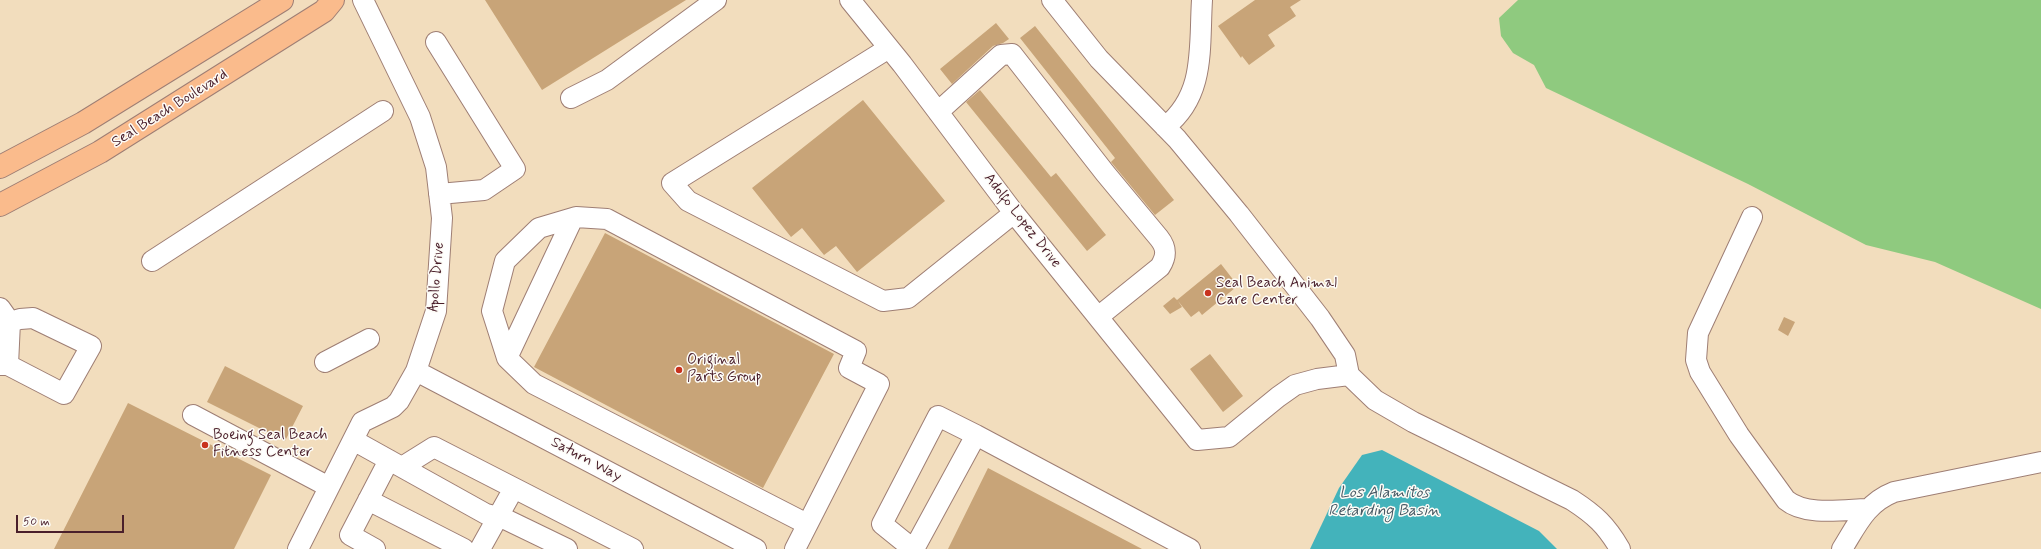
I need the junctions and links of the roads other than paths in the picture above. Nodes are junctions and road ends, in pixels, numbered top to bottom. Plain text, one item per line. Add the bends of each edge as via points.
1 (282, 0) edge
2 (333, 0) edge
3 (363, 0) edge
4 (716, 0) edge
5 (850, 0) edge
6 (1052, 0) edge
7 (1202, 0) edge
8 (436, 42) dead end
9 (889, 48) junction
10 (571, 98) dead end
11 (383, 111) dead end
12 (938, 112) junction
13 (1165, 127) junction
14 (0, 167) edge
15 (439, 194) junction
16 (0, 205) edge
17 (1014, 213) junction
18 (1752, 217) dead end
19 (573, 218) junction
20 (152, 261) dead end
21 (5, 315) edge
22 (1098, 317) junction
23 (369, 339) dead end
24 (507, 358) junction
25 (325, 362) dead end
26 (4, 365) edge
27 (416, 371) junction
28 (1349, 375) junction
29 (193, 415) dead end
30 (976, 435) junction
31 (353, 440) junction
32 (2041, 462) edge
33 (395, 463) junction
34 (329, 487) junction
35 (514, 488) junction
36 (368, 500) junction
37 (1866, 509) junction
38 (498, 517) junction
39 (807, 524) junction
40 (298, 549) edge
41 (375, 549) edge
42 (464, 549) edge
43 (480, 549) edge
44 (566, 549) edge
45 (633, 549) edge
46 (756, 549) edge
47 (795, 549) edge
48 (913, 549) edge
49 (1190, 549) edge
50 (1620, 549) edge
51 (1842, 549) edge

1 - 14 main road via 83,123
2 - 16 main road, Seal Beach Boulevard via 324,11 107,148
3 - 15 lane, Apollo Drive via 420,117 436,167
4 - 10 lane via 607,80
5 - 9 lane, Adolfo Lopez Drive
6 - 13 lane via 1099,59
7 - 13 lane via 1198,72 1192,94 1179,114
8 - 15 lane via 516,169 484,190
9 - 12 lane, Adolfo Lopez Drive
9 - 17 lane via 672,184 688,201 883,302 908,298
11 - 20 lane
12 - 17 lane, Adolfo Lopez Drive
12 - 22 lane via 1001,55 1012,54 1159,238 1165,246 1166,259 1156,271
13 - 28 lane via 1239,214 1320,318 1345,355
15 - 27 lane, Apollo Drive via 442,218 436,311
17 - 22 lane, Adolfo Lopez Drive
18 - 37 lane via 1698,334 1696,360 1700,372 1739,435 1786,500 1794,507 1804,510
19 - 24 lane
19 - 24 lane via 539,228 505,261 492,311
19 - 39 lane via 607,219 856,351 849,368 879,384
21 - 26 lane
21 - 26 lane via 20,319 33,318 91,346 64,394
22 - 28 lane, Adolfo Lopez Drive via 1197,440 1229,437 1295,385
23 - 25 lane
24 - 39 lane via 534,384
27 - 31 lane, Apollo Drive via 399,401 387,411 362,422
27 - 46 lane, Saturn Way
28 - 50 lane via 1375,400 1413,422 1572,500 1595,516 1610,531
29 - 34 lane
30 - 48 lane
30 - 48 lane via 938,416 882,524
30 - 49 lane
31 - 33 lane
31 - 34 lane, Apollo Drive
32 - 37 lane via 1894,492 1882,496
33 - 35 lane via 434,447
33 - 36 lane
33 - 38 lane via 486,514
34 - 40 lane, Apollo Drive
35 - 38 lane
35 - 45 lane
36 - 41 lane via 350,535
36 - 42 lane
37 - 51 lane
38 - 43 lane
38 - 44 lane
39 - 47 lane

